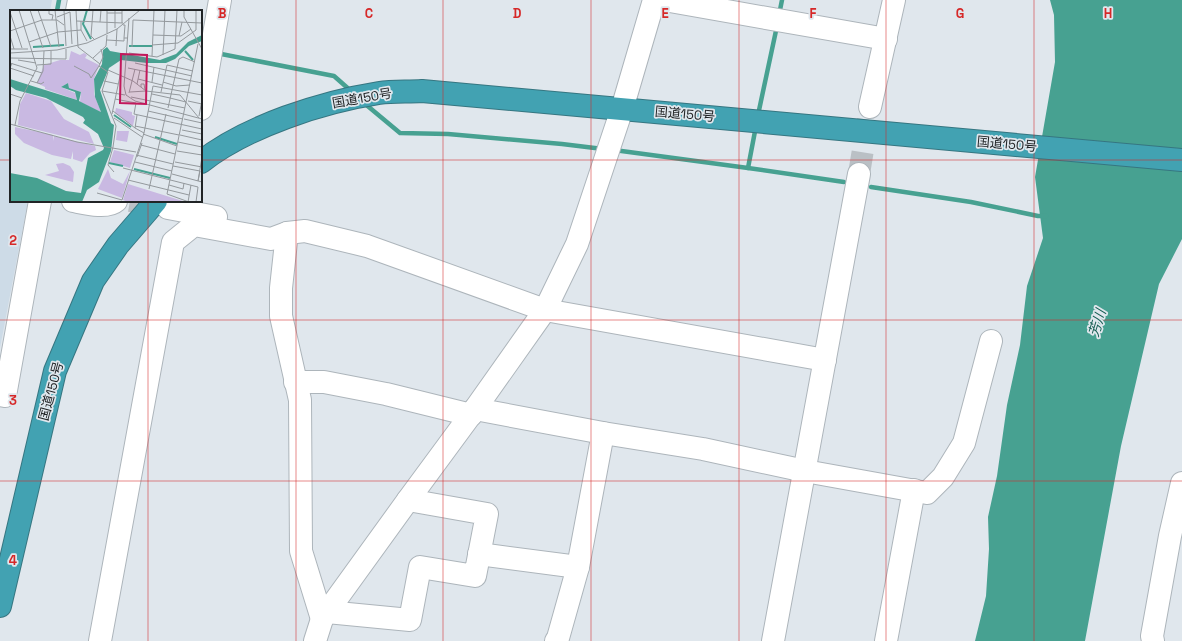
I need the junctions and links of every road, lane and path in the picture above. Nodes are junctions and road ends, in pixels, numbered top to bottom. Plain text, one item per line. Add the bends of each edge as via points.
1 (79, 0) edge
2 (220, 0) edge
3 (654, 0) edge
4 (664, 0) edge
5 (894, 0) edge
6 (77, 10) edge
7 (886, 39) junction
8 (202, 103) edge
9 (870, 108) tunnel mouth
10 (622, 110) junction
11 (1182, 160) edge
12 (202, 161) edge
13 (859, 174) tunnel mouth
14 (40, 202) edge
15 (81, 202) edge
16 (115, 202) edge
17 (162, 204) edge
18 (287, 233) junction
19 (545, 310) junction
20 (991, 341) dead end
21 (825, 360) junction
22 (295, 382) junction
23 (0, 395) edge
24 (473, 412) junction
25 (603, 434) junction
26 (805, 471) junction
27 (1182, 483) edge
28 (914, 490) junction
29 (408, 500) junction
30 (479, 554) junction
31 (578, 567) junction
32 (0, 606) edge
33 (325, 616) junction
34 (100, 641) edge
35 (315, 641) edge
36 (556, 641) edge
37 (773, 641) edge
38 (886, 641) edge
39 (1153, 641) edge

1 - 6 street
2 - 8 street
3 - 10 street
4 - 7 street
5 - 7 street
7 - 9 street
10 - 11 highway, 国道150号
10 - 12 highway, 国道150号 via 422,91 380,93 300,112 236,139
10 - 19 street via 577,244
13 - 21 street
14 - 23 street via 5,396
15 - 16 street via 104,205
17 - 18 street via 270,226
17 - 32 highway, 国道150号 via 118,245 92,281 54,371
18 - 19 street via 305,231 367,246
18 - 22 street via 284,246 281,316
18 - 34 street via 271,239 194,225 173,242
19 - 21 street
19 - 24 street
20 - 28 street via 964,443 943,477 927,493
21 - 26 street
22 - 24 street via 324,382
22 - 33 street via 300,400 302,552
24 - 25 street
24 - 29 street
25 - 26 street via 703,449
25 - 31 street
26 - 28 street
26 - 37 street
27 - 39 street via 1170,536
28 - 38 street
29 - 30 street via 487,514
29 - 33 street
30 - 31 street
30 - 33 street via 475,576 420,567 410,620
31 - 36 street
33 - 35 street

